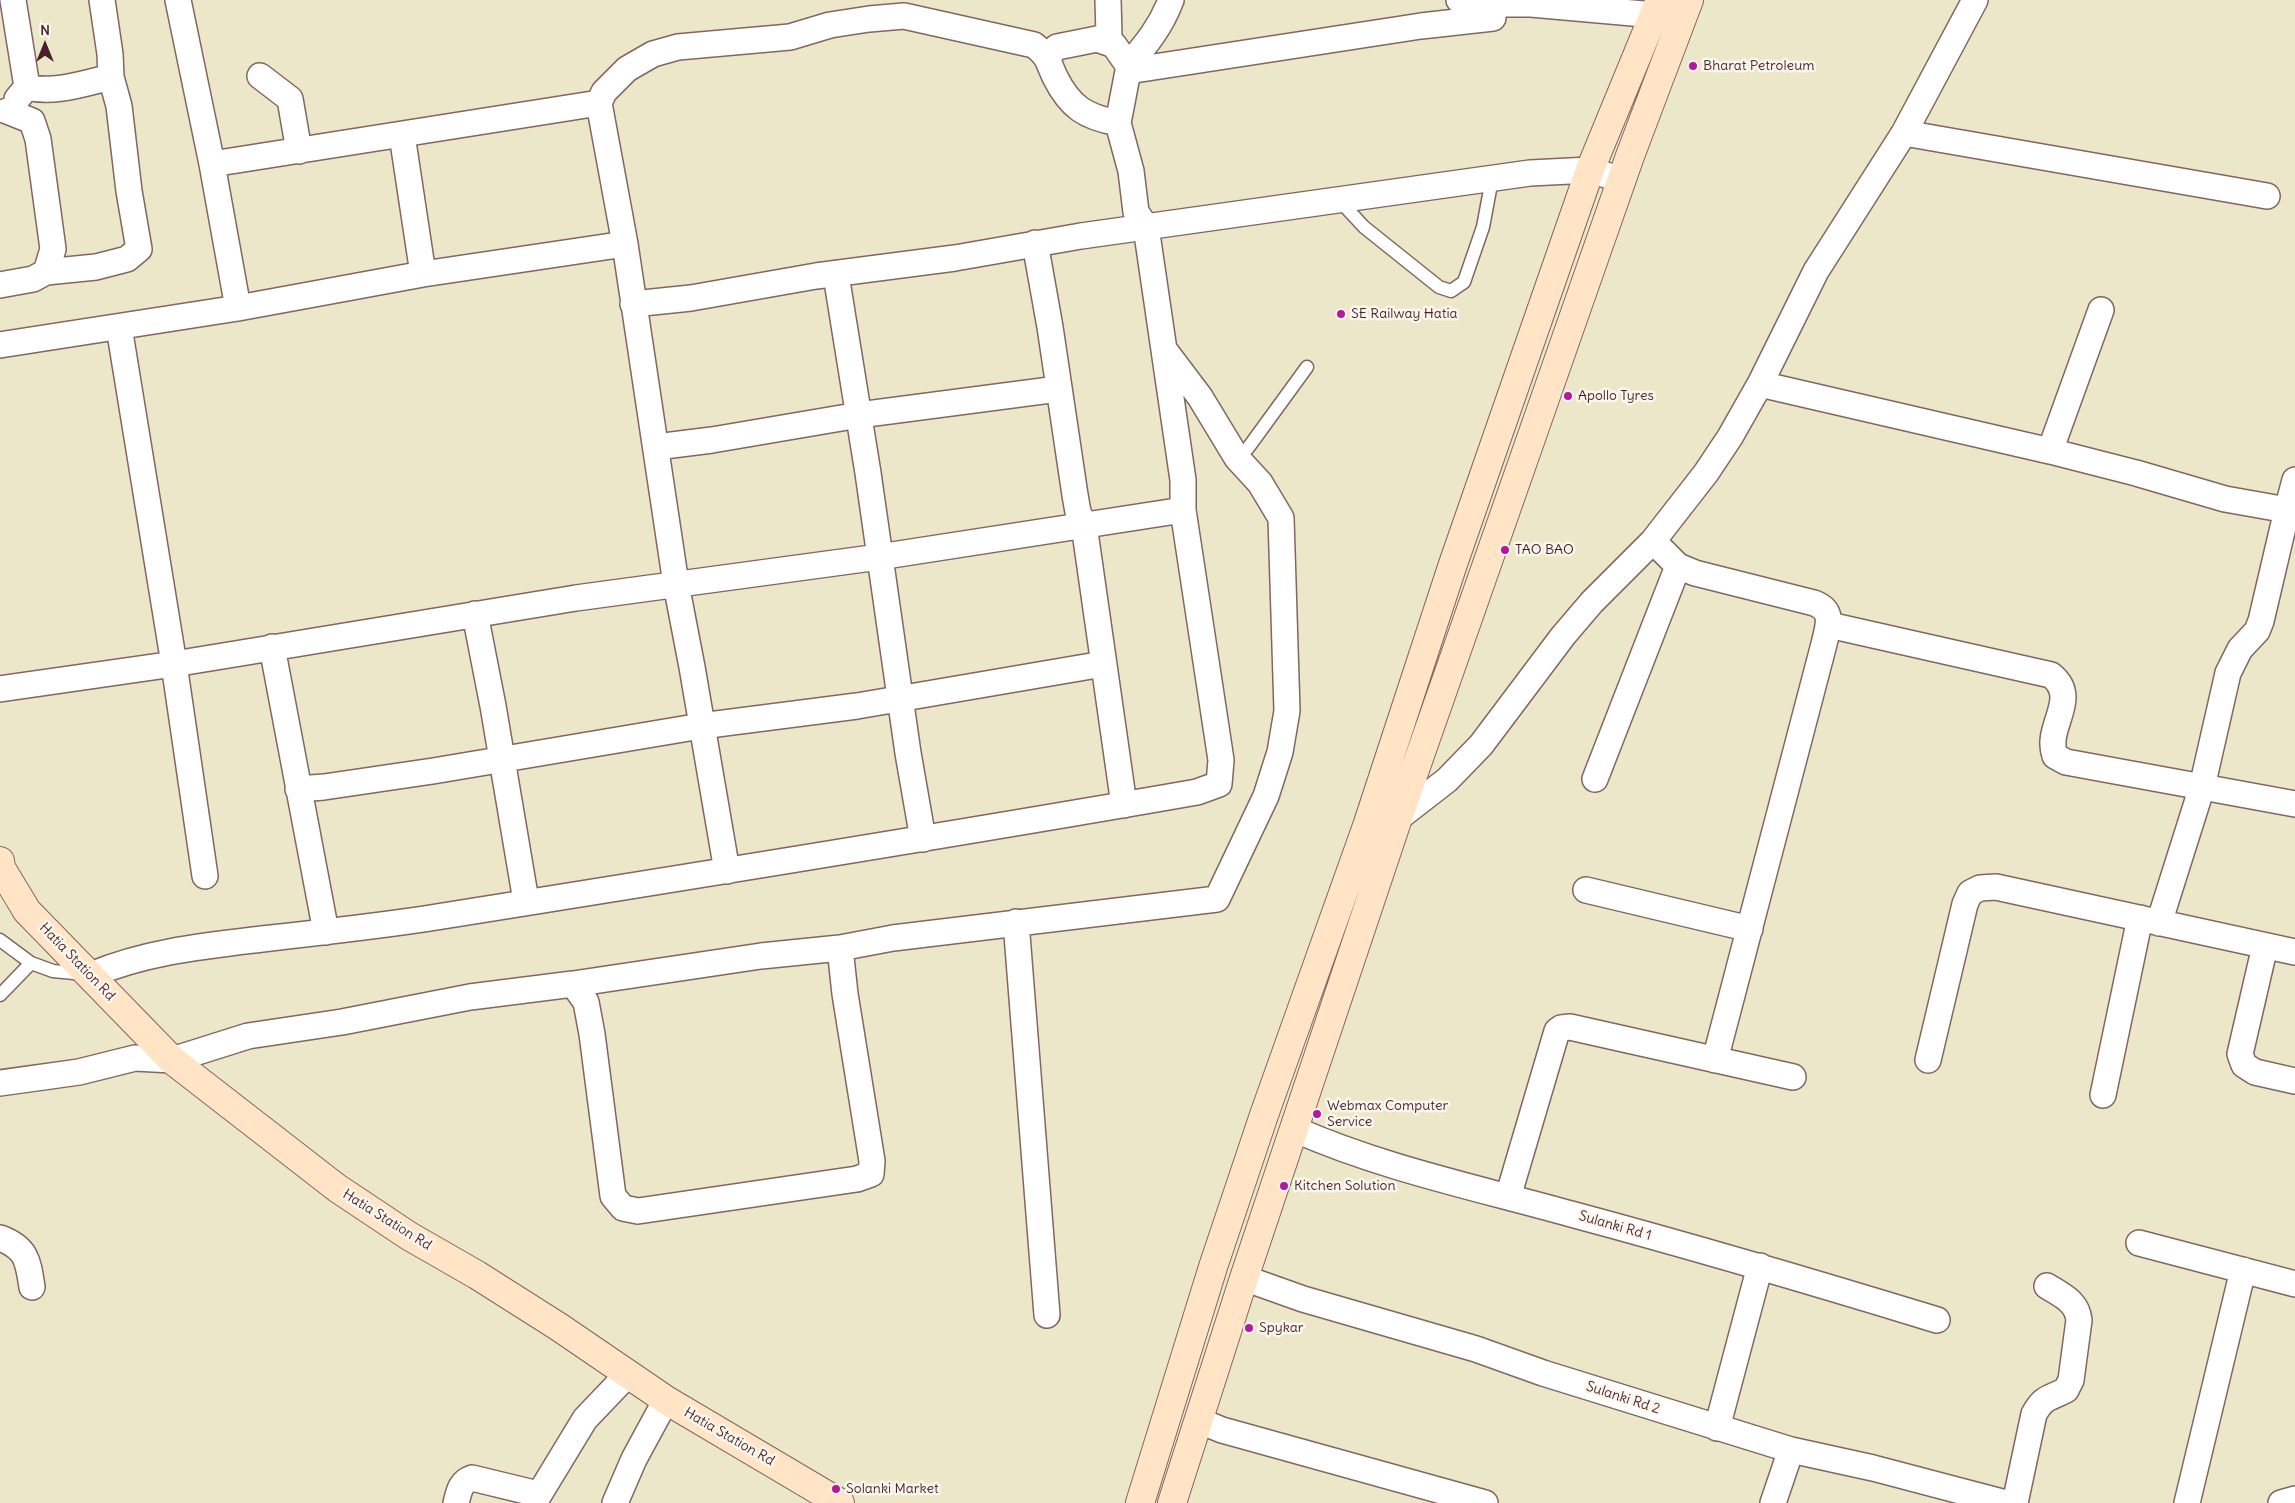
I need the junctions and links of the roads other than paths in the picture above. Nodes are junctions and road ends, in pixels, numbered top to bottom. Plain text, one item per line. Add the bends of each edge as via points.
1 (13, 0) edge
2 (102, 0) edge
3 (178, 0) edge
4 (1108, 0) edge
5 (1170, 0) edge
6 (1460, 0) edge
7 (1689, 0) edge
8 (1975, 0) edge
9 (1532, 2) edge
10 (1657, 8) edge
11 (1493, 18) dead end
12 (1098, 39) junction
13 (1047, 56) junction
14 (1128, 68) junction
15 (260, 76) dead end
16 (112, 77) junction
17 (27, 87) junction
18 (599, 103) junction
19 (3, 112) edge
20 (1118, 123) junction
21 (1904, 133) junction
22 (402, 135) junction
23 (299, 151) junction
24 (212, 164) junction
25 (1590, 170) junction
26 (1492, 179) junction
27 (1622, 180) junction
28 (2267, 196) dead end
29 (1338, 199) junction
30 (1146, 227) junction
31 (1035, 243) junction
32 (625, 244) junction
33 (46, 272) junction
34 (423, 274) junction
35 (836, 274) junction
36 (0, 285) edge
37 (633, 304) junction
38 (238, 308) junction
39 (2101, 310) dead end
40 (120, 328) junction
41 (0, 345) edge
42 (1164, 349) junction
43 (1307, 367) dead end
44 (1760, 384) junction
45 (1058, 389) junction
46 (859, 415) junction
47 (656, 447) junction
48 (2050, 451) junction
49 (1237, 458) junction
50 (2295, 480) edge
51 (1182, 510) junction
52 (2287, 510) junction
53 (1084, 525) junction
54 (1653, 540) junction
55 (879, 558) junction
56 (1678, 566) junction
57 (676, 584) junction
58 (476, 614) junction
59 (1829, 625) junction
60 (272, 647) junction
61 (174, 664) junction
62 (1103, 664) junction
63 (0, 689) edge
64 (900, 698) junction
65 (701, 726) junction
66 (501, 759) junction
67 (1595, 779) dead end
68 (2202, 787) junction
69 (298, 789) junction
70 (2295, 804) edge
71 (1124, 805) junction
72 (1398, 818) junction
73 (923, 839) junction
74 (0, 865) edge
75 (727, 871) junction
76 (205, 876) dead end
77 (1586, 890) dead end
78 (526, 901) junction
79 (2149, 921) junction
80 (1016, 922) junction
81 (1750, 929) junction
82 (326, 932) junction
83 (0, 940) edge
84 (2265, 946) junction
85 (840, 948) junction
86 (2295, 952) edge
87 (31, 963) junction
88 (91, 975) junction
89 (572, 984) junction
90 (0, 995) edge
91 (172, 1060) junction
92 (1715, 1060) junction
93 (1928, 1060) dead end
94 (1793, 1077) dead end
95 (2295, 1081) edge
96 (0, 1083) edge
97 (2103, 1095) dead end
98 (1294, 1129) junction
99 (1508, 1197) junction
100 (0, 1238) edge
101 (2139, 1243) dead end
102 (1760, 1266) junction
103 (2243, 1270) junction
104 (1244, 1278) junction
105 (2295, 1284) edge
106 (2047, 1286) dead end
107 (32, 1287) dead end
108 (1047, 1315) dead end
109 (1937, 1320) dead end
110 (628, 1374) junction
111 (666, 1400) junction
112 (1200, 1421) junction
113 (1717, 1428) junction
114 (1790, 1450) junction
115 (536, 1498) edge
116 (2295, 1499) edge
117 (456, 1503) edge
118 (615, 1503) edge
119 (840, 1503) edge
120 (1140, 1503) edge
121 (1172, 1503) edge
122 (1485, 1503) edge
123 (1774, 1503) edge
124 (2006, 1503) edge
125 (2015, 1503) edge
126 (2187, 1503) edge
127 (2281, 1503) edge

1 - 17 street
2 - 16 street
3 - 24 street
4 - 12 street via 1109,35
5 - 14 street via 1162,22
6 - 9 street via 1488,4
7 - 27 main road
8 - 21 street
9 - 10 street
10 - 25 main road
11 - 14 street
12 - 13 street via 1057,48
12 - 14 street via 1114,45
13 - 18 street via 1034,45 904,16 869,19 790,37 678,48 653,54 627,69 604,92
13 - 20 street via 1064,94 1077,109 1098,119
14 - 20 street
15 - 23 street via 290,99
16 - 17 street via 64,87 38,90
16 - 33 street via 139,249 127,259 96,267
17 - 19 street
18 - 22 street
18 - 32 street
19 - 33 street via 32,121 38,138 53,249
20 - 30 street via 1131,171 1136,212
21 - 28 street
21 - 44 street via 1816,271
22 - 23 street
22 - 34 street
23 - 24 street
24 - 38 street
25 - 26 street
25 - 27 street
25 - 120 main road via 1213,1267
26 - 29 street
26 - 29 lane via 1483,227 1464,282 1452,292 1439,287 1364,227
27 - 72 main road
29 - 30 street
30 - 31 street
30 - 42 street
31 - 35 street via 955,258
31 - 45 street
32 - 34 street
32 - 37 street
33 - 36 street via 33,279
34 - 38 street
35 - 37 street via 691,298
35 - 46 street
37 - 47 street
38 - 40 street
39 - 48 street
40 - 41 street
40 - 61 street
42 - 49 street via 1200,397
42 - 51 street via 1182,480
43 - 49 lane via 1248,448
44 - 48 street
44 - 54 street via 1706,472
45 - 46 street
45 - 53 street via 1078,512
46 - 47 street
46 - 55 street
47 - 57 street
48 - 52 street via 2225,499
49 - 80 street via 1260,483 1281,518 1287,711 1280,752 1266,796 1217,899
50 - 52 street
51 - 53 street
51 - 71 street via 1221,760 1219,784 1197,792
52 - 68 street via 2261,621 2257,631 2240,649 2228,673
53 - 55 street
53 - 62 street
54 - 56 street
54 - 72 street via 1563,636 1481,745 1447,780
55 - 57 street
55 - 64 street
56 - 59 street via 1714,579 1822,606 1828,615
56 - 67 street
57 - 58 street
57 - 65 street
58 - 60 street
58 - 66 street
59 - 68 street via 2051,676 2060,682 2064,693 2053,735 2055,756 2066,762
59 - 81 street
60 - 61 street
60 - 69 street
61 - 63 street
61 - 76 street
62 - 64 street
62 - 71 street
64 - 65 street
64 - 73 street
65 - 66 street
65 - 75 street
66 - 69 street
66 - 78 street
68 - 70 street
68 - 79 street
69 - 82 street
71 - 73 street
72 - 98 main road
73 - 75 street
74 - 88 main road, Hatia Station Rd via 27,911
75 - 78 street
77 - 81 street
78 - 82 street
79 - 84 street
79 - 93 street via 1996,887 1970,892
79 - 97 street
80 - 85 street
80 - 108 street
81 - 92 street
82 - 88 street via 167,952 115,965
83 - 87 lane
84 - 86 street
84 - 95 street via 2240,1054 2244,1065 2255,1072
85 - 89 street via 761,956
85 - 89 street via 872,1161 871,1174 739,1198 638,1211 623,1208 614,1196 586,1002
87 - 88 lane via 53,971
87 - 90 lane
88 - 91 main road, Hatia Station Rd
89 - 91 street via 470,996 342,1022 248,1036
91 - 96 street via 135,1058 79,1072
91 - 110 main road, Hatia Station Rd via 337,1188 409,1236 494,1285
92 - 94 street
92 - 99 street via 1570,1027 1560,1028 1556,1032
98 - 99 street, Sulanki Rd 1 via 1440,1180
98 - 104 main road
99 - 102 street, Sulanki Rd 1
100 - 107 street via 22,1251 28,1261
101 - 103 street
102 - 109 street, Sulanki Rd 1
102 - 113 street
103 - 105 street
103 - 126 street
104 - 112 main road
104 - 113 street, Sulanki Rd 2 via 1303,1299 1476,1348 1543,1373
106 - 125 street via 2078,1310 2072,1380 2066,1390 2040,1402 2034,1414
110 - 111 main road, Hatia Station Rd
110 - 115 street via 585,1419
111 - 118 street
111 - 119 main road, Hatia Station Rd
112 - 121 main road
112 - 122 street via 1222,1430
113 - 114 street, Sulanki Rd 2
114 - 123 street
114 - 124 street, Sulanki Rd 2
115 - 117 street via 472,1478 460,1486
116 - 127 street

